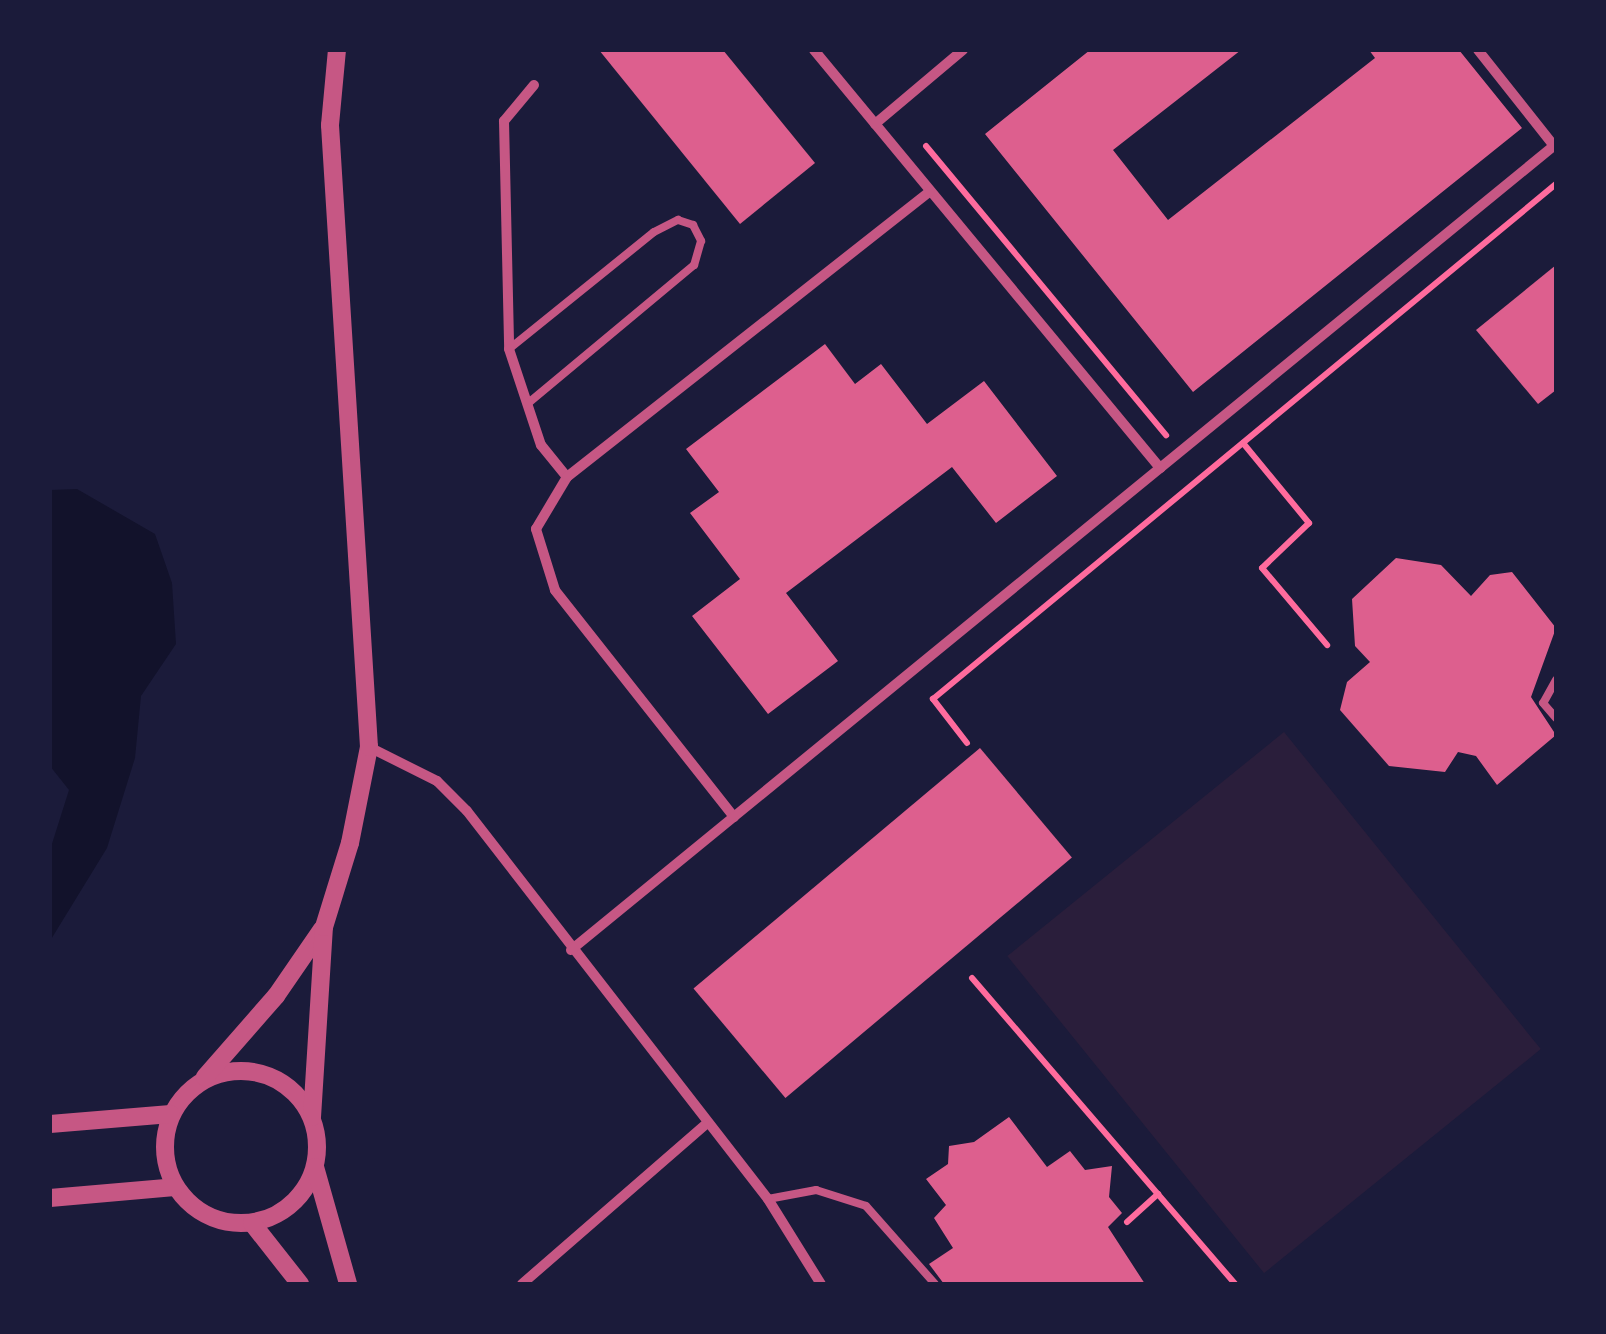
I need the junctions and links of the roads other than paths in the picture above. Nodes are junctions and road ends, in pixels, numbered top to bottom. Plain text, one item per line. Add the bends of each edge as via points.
1 (337, 50) edge
2 (814, 50) edge
3 (963, 50) edge
4 (1478, 50) edge
5 (534, 85) dead end
6 (875, 124) junction
7 (1555, 145) edge
8 (929, 192) junction
9 (509, 349) junction
10 (527, 404) junction
11 (1160, 468) junction
12 (567, 477) junction
13 (1556, 680) edge
14 (1556, 718) edge
15 (370, 747) junction
16 (734, 817) junction
17 (324, 927) junction
18 (571, 950) junction
19 (205, 1078) junction
20 (171, 1114) junction
21 (312, 1117) junction
22 (50, 1124) edge
23 (705, 1125) junction
24 (315, 1167) junction
25 (175, 1187) junction
26 (50, 1198) edge
27 (768, 1199) junction
28 (252, 1223) junction
29 (300, 1284) edge
30 (348, 1284) edge
31 (522, 1284) edge
32 (822, 1284) edge
33 (935, 1284) edge

1 - 15 street via 330,125
2 - 6 street
3 - 6 street
4 - 7 street
5 - 9 street via 504,121
6 - 8 street
7 - 11 street
8 - 11 street
8 - 12 street
9 - 10 street
9 - 10 lane via 654,232 678,220 693,225 701,241 694,265
10 - 12 street via 541,445
11 - 16 street
12 - 16 street via 536,530 555,590
13 - 14 lane via 1544,703
15 - 17 street
15 - 18 street via 437,781 467,811
16 - 18 street
17 - 19 street via 276,996
17 - 21 street
18 - 23 street
19 - 20 street
19 - 21 street via 229,1070 278,1080
20 - 22 street
20 - 25 street via 164,1138
21 - 24 street
23 - 27 street
23 - 31 street
24 - 28 street via 292,1204
24 - 30 street
25 - 26 street
25 - 28 street via 208,1216
27 - 32 street
27 - 33 lane via 816,1190 866,1206
28 - 29 street

